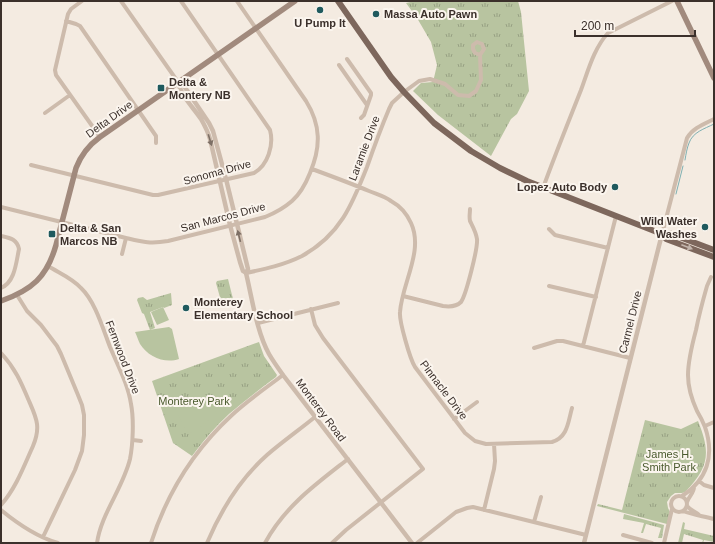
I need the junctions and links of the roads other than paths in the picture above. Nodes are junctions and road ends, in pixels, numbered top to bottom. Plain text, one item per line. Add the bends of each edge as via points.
1 (82, 1) edge
2 (121, 1) edge
3 (181, 1) edge
4 (236, 1) edge
5 (296, 1) edge
6 (338, 1) edge
7 (672, 1) edge
8 (677, 1) edge
9 (66, 21) junction
10 (256, 29) junction
11 (218, 55) junction
12 (480, 55) dead end
13 (348, 58) dead end
14 (339, 65) dead end
15 (714, 78) edge
16 (178, 82) junction
17 (404, 92) junction
18 (70, 95) junction
19 (367, 105) junction
20 (138, 110) junction
21 (45, 113) dead end
22 (360, 118) dead end
23 (714, 119) edge
24 (100, 137) junction
25 (156, 143) dead end
26 (31, 165) dead end
27 (312, 169) junction
28 (74, 175) junction
29 (226, 179) junction
30 (220, 180) junction
31 (359, 187) junction
32 (543, 188) junction
33 (1, 207) edge
34 (470, 209) dead end
35 (616, 216) junction
36 (62, 222) junction
37 (236, 224) junction
38 (230, 225) junction
39 (549, 229) dead end
40 (662, 234) junction
41 (1, 236) edge
42 (126, 238) junction
43 (608, 248) junction
44 (714, 250) edge
45 (122, 254) dead end
46 (714, 257) edge
47 (48, 266) junction
48 (246, 273) junction
49 (711, 277) dead end
50 (549, 286) dead end
51 (1, 288) edge
52 (17, 295) junction
53 (403, 296) junction
54 (596, 297) junction
55 (1, 301) edge
56 (338, 303) dead end
57 (310, 309) junction
58 (258, 323) junction
59 (583, 346) junction
60 (534, 348) dead end
61 (1, 352) edge
62 (630, 358) junction
63 (283, 375) junction
64 (477, 402) dead end
65 (572, 408) dead end
66 (315, 417) junction
67 (454, 419) junction
68 (714, 422) edge
69 (705, 426) junction
70 (132, 440) junction
71 (141, 441) dead end
72 (494, 444) junction
73 (712, 451) edge
74 (348, 459) junction
75 (699, 481) junction
76 (694, 487) junction
77 (714, 488) edge
78 (682, 496) junction
79 (541, 497) dead end
80 (381, 503) junction
81 (687, 504) junction
82 (1, 505) edge
83 (672, 509) junction
84 (1, 510) edge
85 (484, 510) junction
86 (683, 511) junction
87 (676, 512) junction
88 (699, 515) junction
89 (714, 519) edge
90 (534, 522) junction
91 (668, 525) junction
92 (586, 535) junction
93 (623, 535) dead end
94 (43, 537) junction
95 (58, 543) edge
96 (96, 543) edge
97 (151, 543) edge
98 (207, 543) edge
99 (265, 543) edge
100 (332, 543) edge
101 (412, 543) edge
102 (417, 543) edge
103 (584, 543) edge
104 (652, 543) edge
105 (664, 543) edge

1 - 9 street via 71,9
2 - 16 street, Monterey Road
3 - 11 street, Sonoma Drive
4 - 10 street, San Marcos Drive
5 - 10 main road, Delta Drive
6 - 17 main road via 391,78
7 - 32 street via 608,33 602,39
8 - 15 main road
9 - 18 street via 55,70
9 - 20 street via 80,26
10 - 11 main road, Delta Drive
10 - 27 street, San Marcos Drive via 312,110 318,141
11 - 16 main road, Delta Drive
11 - 29 street, Sonoma Drive via 270,130 272,141 267,158 254,173
12 - 17 street, Laramie Drive via 481,80 476,91 469,96 458,95 445,84 430,79 419,81
13 - 19 street via 371,93
14 - 19 street
16 - 20 main road, Delta Drive
16 - 29 street, Monterey Road via 184,86 209,123
16 -> 30 street, Monterey Road via 179,90 207,130
17 - 31 street, Laramie Drive via 389,109
17 - 32 main road via 434,123 471,151
18 - 21 street
18 - 24 street
19 - 22 street via 364,115
20 - 24 main road, Delta Drive
20 - 25 street via 156,136
23 - 40 street, Carmel Drive via 696,128 687,138
24 - 28 main road, Delta Drive via 84,152
26 - 28 street, Sonoma Drive
27 - 31 street, Pinnacle Drive
27 - 37 street, San Marcos Drive via 299,194 285,207 265,217
28 - 30 street, Sonoma Drive via 153,195
28 - 36 main road, Delta Drive
29 - 30 street, Sonoma Drive
29 - 37 street, Monterey Road
30 - 38 street, Monterey Road
31 - 48 street, Laramie Drive via 340,223 316,247 279,265
31 - 53 street, Pinnacle Drive via 391,200 403,210 412,226 415,236 414,250
32 - 35 main road
33 - 36 street, San Marcos Drive
34 - 53 street via 470,220 477,243 461,301 449,307
35 - 40 main road
35 - 43 street
36 - 42 street, San Marcos Drive
36 - 47 main road, Delta Drive
37 - 38 street, San Marcos Drive
48 -> 37 street, Monterey Road via 248,269
38 - 42 street, San Marcos Drive via 158,242
38 - 48 street, Monterey Road via 243,271
39 - 43 street via 555,235
40 - 44 main road via 669,233
40 -> 46 main road via 666,239
40 - 62 street, Carmel Drive
41 - 51 street via 16,241 19,249 12,279
42 - 45 street
43 - 54 street
47 - 52 main road, Delta Drive via 31,286
47 - 70 street, Fernwood Drive via 75,282 91,302 130,396
48 - 58 street, Monterey Road
49 - 69 street via 706,287 688,368 690,391
50 - 54 street
52 - 55 main road, Delta Drive
52 - 94 street via 61,354 84,415 82,451
53 - 67 street, Pinnacle Drive via 400,315 412,363
54 - 59 street
56 - 57 street
57 - 58 street
57 - 80 street via 318,331 423,469
58 - 63 street, Monterey Road via 268,353
59 - 60 street via 557,341
59 - 62 street
61 - 82 street via 18,376 35,415 37,426 36,439 12,490
62 - 92 street, Carmel Drive
63 - 66 street, Monterey Road
63 - 97 street via 217,429 201,448 175,487 160,516
64 - 67 street
65 - 72 street, Pinnacle Drive via 565,432 558,440
66 - 74 street, Monterey Road
66 - 98 street via 267,455 249,474 226,505
67 - 72 street, Pinnacle Drive via 470,438 480,443
68 - 69 street
69 - 73 street
70 - 71 street
70 - 96 street, Fernwood Drive via 127,469
72 - 85 street via 494,469
73 - 75 street via 706,470
74 - 80 street, Monterey Road
74 - 99 street via 298,499
75 - 76 street
75 - 77 street
76 - 78 street
76 - 81 street
78 - 81 street
78 - 83 street via 676,496 671,500
79 - 90 street
80 - 100 street
80 - 101 street, Monterey Road
81 - 86 street
81 - 88 street via 690,510
83 - 87 street
83 - 91 street
84 - 94 street
85 - 90 street
85 - 102 street via 473,507 456,512
86 - 87 street
86 - 88 street
87 - 91 street
88 - 89 street
90 - 92 street
91 - 105 street
92 - 103 street, Carmel Drive
93 - 104 street
94 - 95 street

